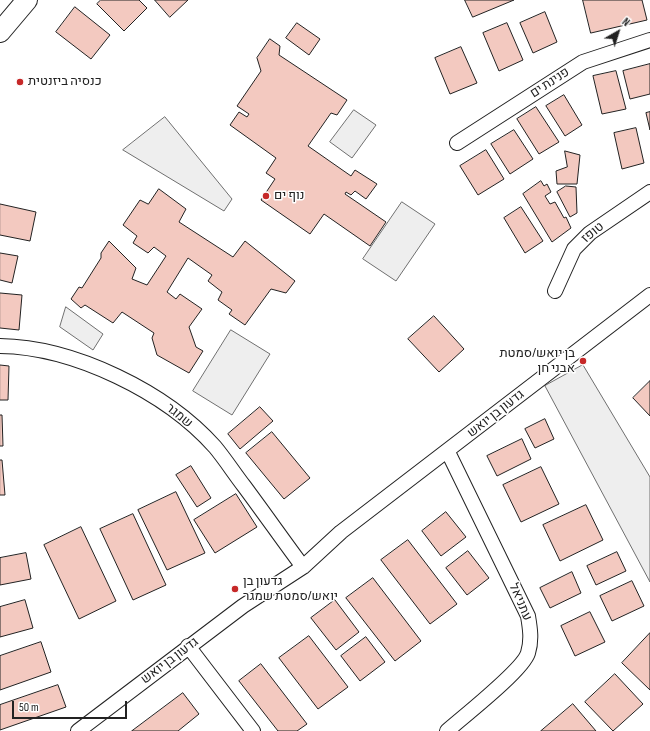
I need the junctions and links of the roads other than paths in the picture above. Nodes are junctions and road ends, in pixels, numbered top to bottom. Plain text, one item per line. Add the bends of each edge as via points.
1 (27, 0) edge
2 (0, 32) edge
3 (650, 40) edge
4 (457, 143) dead end
5 (650, 192) edge
6 (556, 291) dead end
7 (650, 295) edge
8 (0, 346) edge
9 (448, 452) junction
10 (300, 562) junction
11 (188, 646) junction
12 (78, 731) edge
13 (253, 731) edge
14 (447, 731) edge

1 - 2 street
3 - 4 street, פנינת ים via 583,62
5 - 6 street, טופז via 590,233 574,249
7 - 9 street, גדעון בן יואש
8 - 10 street, שמגר via 22,346 66,356 104,369 173,410 214,446
9 - 10 street, גדעון בן יואש
9 - 14 street, עתניאל via 528,616 531,635 528,653 518,668
10 - 11 street, גדעון בן יואש
11 - 12 street, גדעון בן יואש
11 - 13 street

